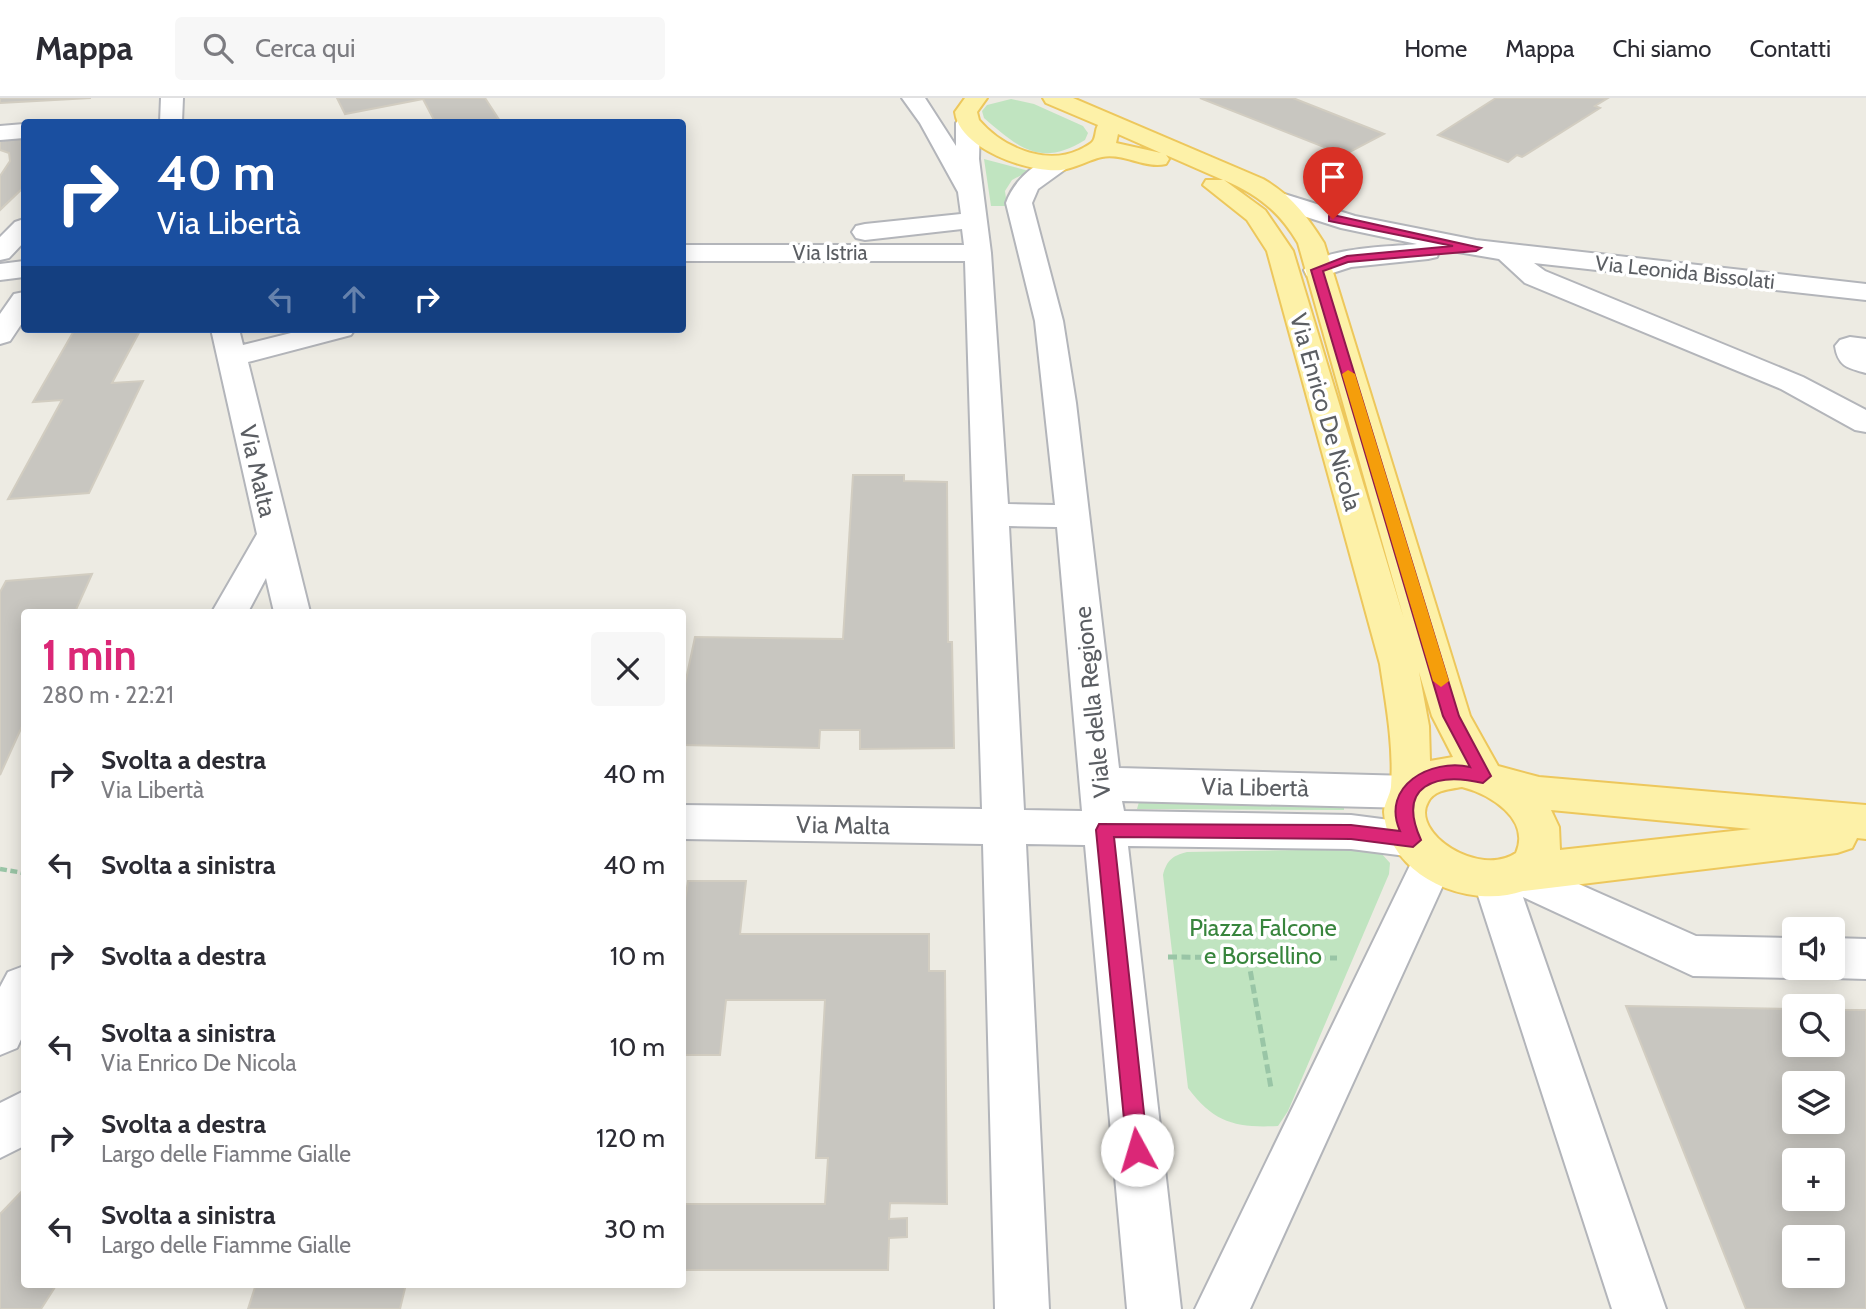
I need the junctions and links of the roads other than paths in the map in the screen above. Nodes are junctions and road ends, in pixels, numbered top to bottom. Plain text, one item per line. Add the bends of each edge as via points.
1 (172, 98) edge
2 (913, 98) edge
3 (938, 98) edge
4 (976, 98) edge
5 (1054, 98) edge
6 (1097, 117) junction
7 (171, 119) edge
8 (967, 121) junction
9 (21, 131) edge
10 (0, 133) edge
11 (1097, 150) junction
12 (1062, 163) junction
13 (1281, 201) junction
14 (975, 225) junction
15 (21, 230) edge
16 (1476, 248) junction
17 (1505, 251) junction
18 (0, 252) edge
19 (686, 253) edge
20 (21, 269) edge
21 (1317, 270) junction
22 (0, 272) edge
23 (1866, 292) edge
24 (21, 304) edge
25 (309, 333) edge
26 (0, 335) edge
27 (228, 343) edge
28 (1866, 348) edge
29 (1866, 364) edge
30 (1866, 423) edge
31 (992, 515) junction
32 (1073, 516) junction
33 (273, 535) junction
34 (232, 609) edge
35 (291, 609) edge
36 (1495, 782) junction
37 (1410, 790) junction
38 (1103, 807) junction
39 (686, 822) edge
40 (1866, 822) edge
41 (1004, 829) junction
42 (1866, 833) edge
43 (1423, 850) junction
44 (1512, 876) junction
45 (1782, 958) edge
46 (1845, 958) edge
47 (1866, 959) edge
48 (21, 993) edge
49 (0, 1033) edge
50 (21, 1117) edge
51 (0, 1133) edge
52 (1022, 1309) edge
53 (1154, 1309) edge
54 (1222, 1309) edge
55 (1639, 1309) edge

1 - 7 street
2 - 14 street via 931,122
3 - 8 main road
4 - 8 main road via 969,104
5 - 6 main road, Via Enrico De Nicola
6 - 11 main road via 1107,137
6 - 13 main road, Via Enrico De Nicola via 1254,184
8 - 12 main road via 1000,151
8 - 14 street
9 - 10 street
11 - 12 main road
11 - 37 main road, Via Enrico De Nicola via 1129,151 1153,158 1229,193 1256,215 1280,251 1399,664 1409,726
12 - 32 street, Viale della Regione via 1036,177 1021,192 1019,203 1049,321
13 - 16 street via 1350,223
13 - 21 main road, Via Enrico De Nicola via 1294,213 1311,243
14 - 19 street, Via Istria via 767,252
14 - 31 street
15 - 18 street
16 - 17 street, Via Leonida Bissolati
16 - 21 street via 1347,259
17 - 23 street, Via Leonida Bissolati
17 - 30 street via 1535,277 1792,383
20 - 22 street
21 - 36 main road, Via Enrico De Nicola via 1451,716
24 - 26 street
25 - 27 street
27 - 33 street, Via Malta
28 - 29 street via 1850,346 1852,359
31 - 32 street
31 - 41 street
32 - 38 street, Viale della Regione
33 - 34 street
33 - 35 street, Via Malta
36 - 37 main road via 1462,771 1441,772
36 - 40 main road via 1539,793
36 - 44 main road via 1534,816 1541,832 1535,862
37 - 38 street, Via Libertà
37 - 43 main road via 1404,821
38 - 41 street, Via Malta
38 - 43 street, Via Libertà via 1351,832
38 - 53 street, Viale della Regione
39 - 41 street, Via Malta
41 - 52 street
42 - 44 main road
43 - 44 main road via 1452,872 1474,879
43 - 54 street via 1386,959
44 - 45 street via 1693,956
44 - 55 street
46 - 47 street
48 - 49 street
50 - 51 street

